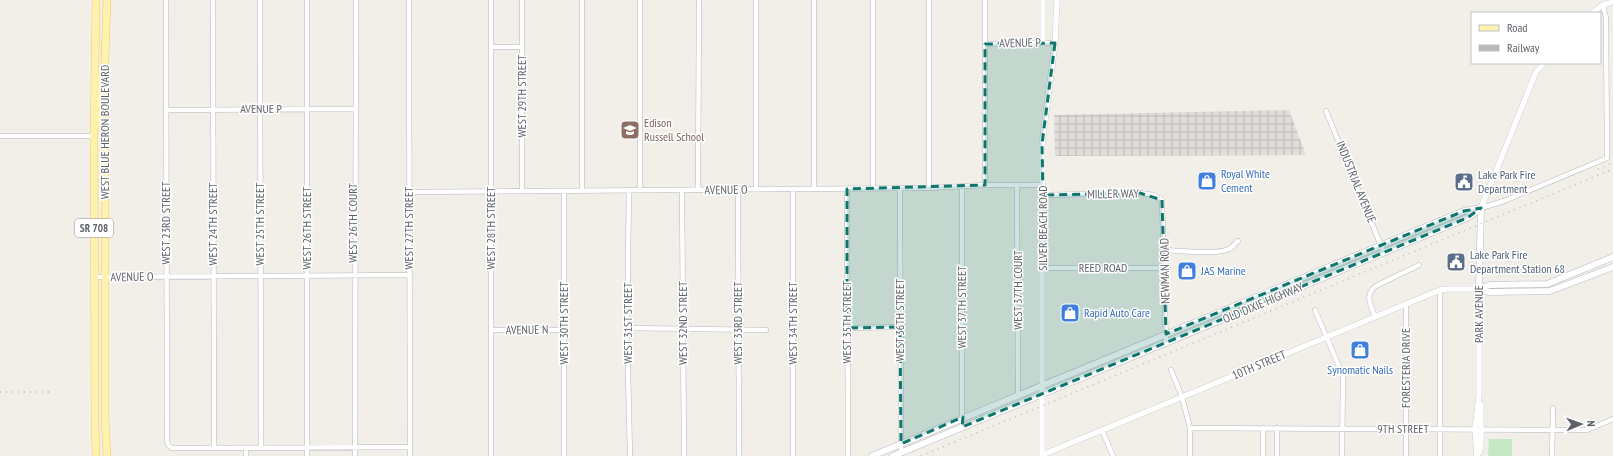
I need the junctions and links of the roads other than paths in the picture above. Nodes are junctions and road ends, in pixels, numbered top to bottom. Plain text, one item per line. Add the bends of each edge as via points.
1 (96, 0) edge
2 (107, 0) edge
3 (166, 0) edge
4 (213, 0) edge
5 (260, 0) edge
6 (307, 0) edge
7 (354, 0) edge
8 (409, 0) edge
9 (491, 0) edge
10 (522, 0) edge
11 (582, 0) edge
12 (640, 0) edge
13 (699, 0) edge
14 (756, 0) edge
15 (814, 0) edge
16 (873, 0) edge
17 (929, 0) edge
18 (985, 0) edge
19 (1043, 0) edge
20 (1057, 0) edge
21 (1613, 2) edge
22 (1603, 3) edge
23 (1593, 12) edge
24 (1043, 43) junction
25 (1055, 43) junction
26 (985, 44) junction
27 (491, 47) junction
28 (522, 47) junction
29 (1543, 64) edge
30 (94, 72) junction
31 (307, 108) junction
32 (354, 108) junction
33 (213, 109) junction
34 (260, 109) junction
35 (166, 110) junction
36 (1326, 111) dead end
37 (104, 129) junction
38 (0, 136) edge
39 (94, 136) junction
40 (1017, 184) junction
41 (985, 185) junction
42 (1042, 185) junction
43 (962, 186) junction
44 (104, 188) junction
45 (873, 188) junction
46 (900, 188) junction
47 (929, 188) junction
48 (738, 189) junction
49 (756, 189) junction
50 (793, 189) junction
51 (814, 189) junction
52 (847, 189) junction
53 (628, 190) junction
54 (640, 190) junction
55 (682, 190) junction
56 (698, 190) junction
57 (491, 191) junction
58 (522, 191) junction
59 (564, 191) junction
60 (582, 191) junction
61 (409, 192) junction
62 (1043, 196) junction
63 (1162, 200) joint
64 (1481, 208) junction
65 (1238, 241) dead end
66 (1381, 244) junction
67 (1164, 250) junction
68 (1384, 252) junction
69 (1613, 257) edge
70 (1419, 265) dead end
71 (1613, 267) edge
72 (1043, 268) junction
73 (1164, 268) junction
74 (307, 275) junction
75 (354, 275) junction
76 (409, 275) junction
77 (166, 276) junction
78 (213, 276) junction
79 (260, 276) junction
80 (94, 277) junction
81 (105, 277) junction
82 (1479, 289) junction
83 (1440, 290) junction
84 (1406, 304) junction
85 (1316, 310) dead end
86 (1374, 317) junction
87 (627, 328) junction
88 (683, 328) junction
89 (847, 328) junction
90 (900, 328) junction
91 (491, 330) junction
92 (564, 330) junction
93 (738, 330) junction
94 (766, 330) dead end
95 (1166, 334) junction
96 (1327, 337) junction
97 (1166, 343) junction
98 (1171, 370) dead end
99 (1042, 386) junction
100 (1042, 394) junction
101 (1018, 395) junction
102 (1182, 397) junction
103 (1553, 408) dead end
104 (963, 417) junction
105 (1613, 419) edge
106 (962, 427) junction
107 (1190, 428) junction
108 (1263, 428) junction
109 (1277, 428) junction
110 (1342, 428) junction
111 (1406, 428) junction
112 (1440, 429) junction
113 (1478, 429) junction
114 (1102, 430) junction
115 (1552, 430) junction
116 (901, 444) junction
117 (307, 447) junction
118 (355, 447) junction
119 (409, 447) junction
120 (214, 448) junction
121 (246, 448) junction
122 (260, 448) junction
123 (901, 453) junction
124 (1042, 455) edge
125 (96, 456) edge
126 (107, 456) edge
127 (246, 456) edge
128 (307, 456) edge
129 (355, 456) edge
130 (410, 456) edge
131 (491, 456) edge
132 (564, 456) edge
133 (630, 456) edge
134 (684, 456) edge
135 (739, 456) edge
136 (793, 456) edge
137 (848, 456) edge
138 (872, 456) edge
139 (893, 456) edge
140 (1113, 456) edge
141 (1190, 456) edge
142 (1263, 456) edge
143 (1277, 456) edge
144 (1342, 456) edge
145 (1406, 456) edge
146 (1440, 456) edge
147 (1478, 456) edge
148 (1552, 456) edge

1 - 30 main road, WEST BLUE HERON BOULEVARD / SR 708
2 - 37 main road, WEST BLUE HERON BOULEVARD / SR 708
3 - 35 street, WEST 23RD STREET
4 - 33 street, WEST 24TH STREET
5 - 34 street, WEST 25TH STREET
6 - 31 street, WEST 26TH STREET
7 - 32 street, WEST 26TH COURT
8 - 61 street, WEST 27TH STREET
9 - 27 street, WEST 28TH STREET
10 - 28 street, WEST 29TH STREET
11 - 60 street
12 - 54 street
13 - 56 street
14 - 49 street
15 - 51 street
16 - 45 street
17 - 47 street
18 - 26 street
19 - 24 street
20 - 25 street, SILVER BEACH ROAD
21 - 22 street
22 - 23 street
22 - 64 street via 1606,18 1607,158
24 - 25 street, AVENUE P
24 - 26 street, AVENUE P
25 - 42 street, SILVER BEACH ROAD via 1042,144
26 - 41 street
27 - 28 street
27 - 57 street, WEST 28TH STREET
28 - 58 street, WEST 29TH STREET
29 - 64 street via 1536,72
30 - 37 main road via 99,80 99,124
30 - 39 main road, WEST BLUE HERON BOULEVARD / SR 708
31 - 32 street, AVENUE P
31 - 34 street, AVENUE P
31 - 74 street, WEST 26TH STREET
32 - 75 street, WEST 26TH COURT
33 - 34 street, AVENUE P
33 - 35 street, AVENUE P
33 - 78 street, WEST 24TH STREET
34 - 79 street, WEST 25TH STREET
35 - 77 street, WEST 23RD STREET
36 - 66 street, INDUSTRIAL AVENUE
37 - 44 main road, WEST BLUE HERON BOULEVARD / SR 708
38 - 39 street
39 - 44 main road via 99,142 100,185
39 - 80 main road, WEST BLUE HERON BOULEVARD / SR 708
40 - 41 street, AVENUE O
40 - 42 street, AVENUE O
40 - 101 street, WEST 37TH COURT
41 - 43 street, AVENUE O
42 - 62 street, SILVER BEACH ROAD
43 - 47 street, AVENUE O
43 - 104 street, WEST 37TH STREET
44 - 81 main road, WEST BLUE HERON BOULEVARD / SR 708
45 - 46 street, AVENUE O
45 - 52 street, AVENUE O
46 - 47 street, AVENUE O
46 - 90 street, WEST 36TH STREET
48 - 49 street, AVENUE O
48 - 56 street, AVENUE O
48 - 93 street, WEST 33RD STREET
49 - 50 street, AVENUE O
50 - 51 street, AVENUE O
50 - 136 street, WEST 34TH STREET
51 - 52 street, AVENUE O
52 - 89 street, WEST 35TH STREET
53 - 54 street, AVENUE O
53 - 60 street, AVENUE O
53 - 87 street, WEST 31ST STREET
54 - 55 street, AVENUE O
55 - 56 street, AVENUE O
55 - 88 street, WEST 32ND STREET
57 - 58 street, AVENUE O
57 - 61 street, AVENUE O
57 - 91 street, WEST 28TH STREET
58 - 59 street, AVENUE O
59 - 60 street, AVENUE O
59 - 92 street, WEST 30TH STREET
61 - 76 street, WEST 27TH STREET
62 - 63 street, MILLER WAY via 1140,193 1154,195
62 - 72 street, SILVER BEACH ROAD
63 - 67 street, NEWMAN ROAD
64 - 66 main road, OLD DIXIE HIGHWAY via 1464,211
64 - 68 main road, OLD DIXIE HIGHWAY via 1467,218
64 - 82 main road, PARK AVENUE
65 - 67 street via 1230,249 1222,251
66 - 68 street, INDUSTRIAL AVENUE
66 - 95 main road, OLD DIXIE HIGHWAY
67 - 73 street, NEWMAN ROAD
68 - 97 main road, OLD DIXIE HIGHWAY
69 - 82 main road, 10TH STREET via 1547,284 1490,285
70 - 86 street via 1370,291 1368,298
71 - 82 main road, 10TH STREET via 1550,291 1488,292
72 - 73 street, REED ROAD
72 - 99 street, SILVER BEACH ROAD
73 - 95 street, NEWMAN ROAD
74 - 75 street, AVENUE O
74 - 79 street, AVENUE O
74 - 117 street, WEST 26TH STREET
75 - 76 street, AVENUE O
75 - 118 street, WEST 26TH COURT
76 - 119 street, WEST 27TH STREET
77 - 78 street, AVENUE O
77 - 81 street, AVENUE O
77 - 120 street, WEST 23RD STREET via 167,441 172,448
78 - 79 street, AVENUE O
78 - 120 street, WEST 24TH STREET
79 - 122 street, WEST 25TH STREET
80 - 81 street, AVENUE O
80 - 125 main road, WEST BLUE HERON BOULEVARD / SR 708
81 - 126 main road, WEST BLUE HERON BOULEVARD / SR 708
82 - 83 street, 10TH STREET
82 - 113 street, PARK AVENUE via 1481,401
83 - 84 street, 10TH STREET
83 - 112 street
84 - 86 street, 10TH STREET
84 - 111 street, FORESTERIA DRIVE
85 - 96 street
86 - 96 street, 10TH STREET
87 - 88 street
87 - 133 street, WEST 31ST STREET
88 - 93 street
88 - 134 street, WEST 32ND STREET
89 - 90 street
89 - 137 street, WEST 35TH STREET
90 - 116 street, WEST 36TH STREET
91 - 92 street, AVENUE N
91 - 131 street, WEST 28TH STREET
92 - 132 street, WEST 30TH STREET
93 - 94 street
93 - 135 street, WEST 33RD STREET
95 - 97 street, NEWMAN ROAD
95 - 99 main road, OLD DIXIE HIGHWAY
96 - 102 street, 10TH STREET
96 - 110 street via 1343,376
97 - 100 main road, OLD DIXIE HIGHWAY
98 - 102 street
99 - 100 street, SILVER BEACH ROAD
99 - 101 main road, OLD DIXIE HIGHWAY
100 - 106 main road, OLD DIXIE HIGHWAY
100 - 124 street, SILVER BEACH ROAD
101 - 104 main road, OLD DIXIE HIGHWAY
102 - 107 street
102 - 114 street, 10TH STREET
103 - 115 street
104 - 106 street, WEST 37TH STREET
104 - 116 main road, OLD DIXIE HIGHWAY
105 - 115 street, 9TH STREET via 1587,430
106 - 123 main road, OLD DIXIE HIGHWAY
107 - 108 street, 9TH STREET
107 - 141 street
108 - 109 street, 9TH STREET
108 - 142 street
109 - 110 street, 9TH STREET
109 - 143 street
110 - 111 street, 9TH STREET
110 - 144 street
111 - 112 street, 9TH STREET
111 - 145 street, FORESTERIA DRIVE
112 - 113 street, 9TH STREET
112 - 146 street
113 - 115 street, 9TH STREET
113 - 147 street, PARK AVENUE via 1481,445
114 - 124 street, 10TH STREET
114 - 140 street
115 - 148 street
116 - 123 street, WEST 36TH STREET
116 - 138 main road, OLD DIXIE HIGHWAY
117 - 118 street
117 - 122 street
117 - 128 street, WEST 26TH STREET
118 - 119 street
118 - 129 street, WEST 26TH COURT
119 - 130 street, WEST 27TH STREET
120 - 121 street
121 - 122 street
121 - 127 street
123 - 139 main road, OLD DIXIE HIGHWAY

